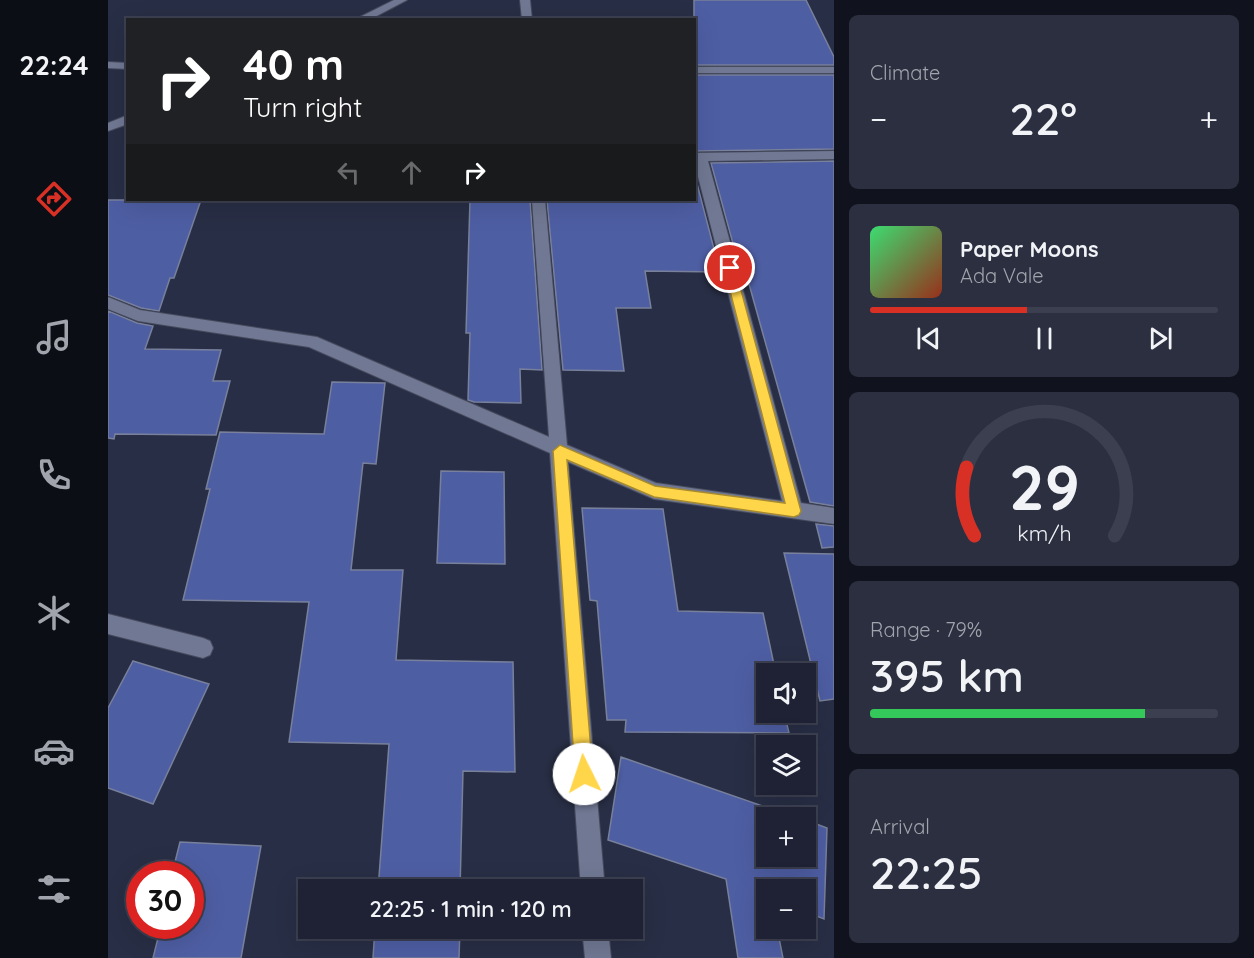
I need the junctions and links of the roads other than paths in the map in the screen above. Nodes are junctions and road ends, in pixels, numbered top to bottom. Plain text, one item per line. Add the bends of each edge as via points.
1 (402, 0) edge
2 (525, 0) edge
3 (363, 18) edge
4 (527, 18) edge
5 (108, 65) edge
6 (126, 66) edge
7 (696, 70) edge
8 (834, 70) edge
9 (126, 120) edge
10 (108, 128) edge
11 (834, 155) edge
12 (698, 157) edge
13 (540, 201) edge
14 (108, 303) edge
15 (560, 451) junction
16 (794, 511) junction
17 (834, 516) edge
18 (108, 624) edge
19 (203, 648) dead end
20 (592, 879) edge
21 (597, 939) edge
22 (598, 958) edge

1 - 3 street
2 - 4 street
5 - 6 street
7 - 8 street
9 - 10 street
11 - 12 street
12 - 16 street
13 - 15 street
14 - 15 street via 138,315 311,341
15 - 16 street via 654,491
15 - 20 street
16 - 17 street
18 - 19 street
21 - 22 street

